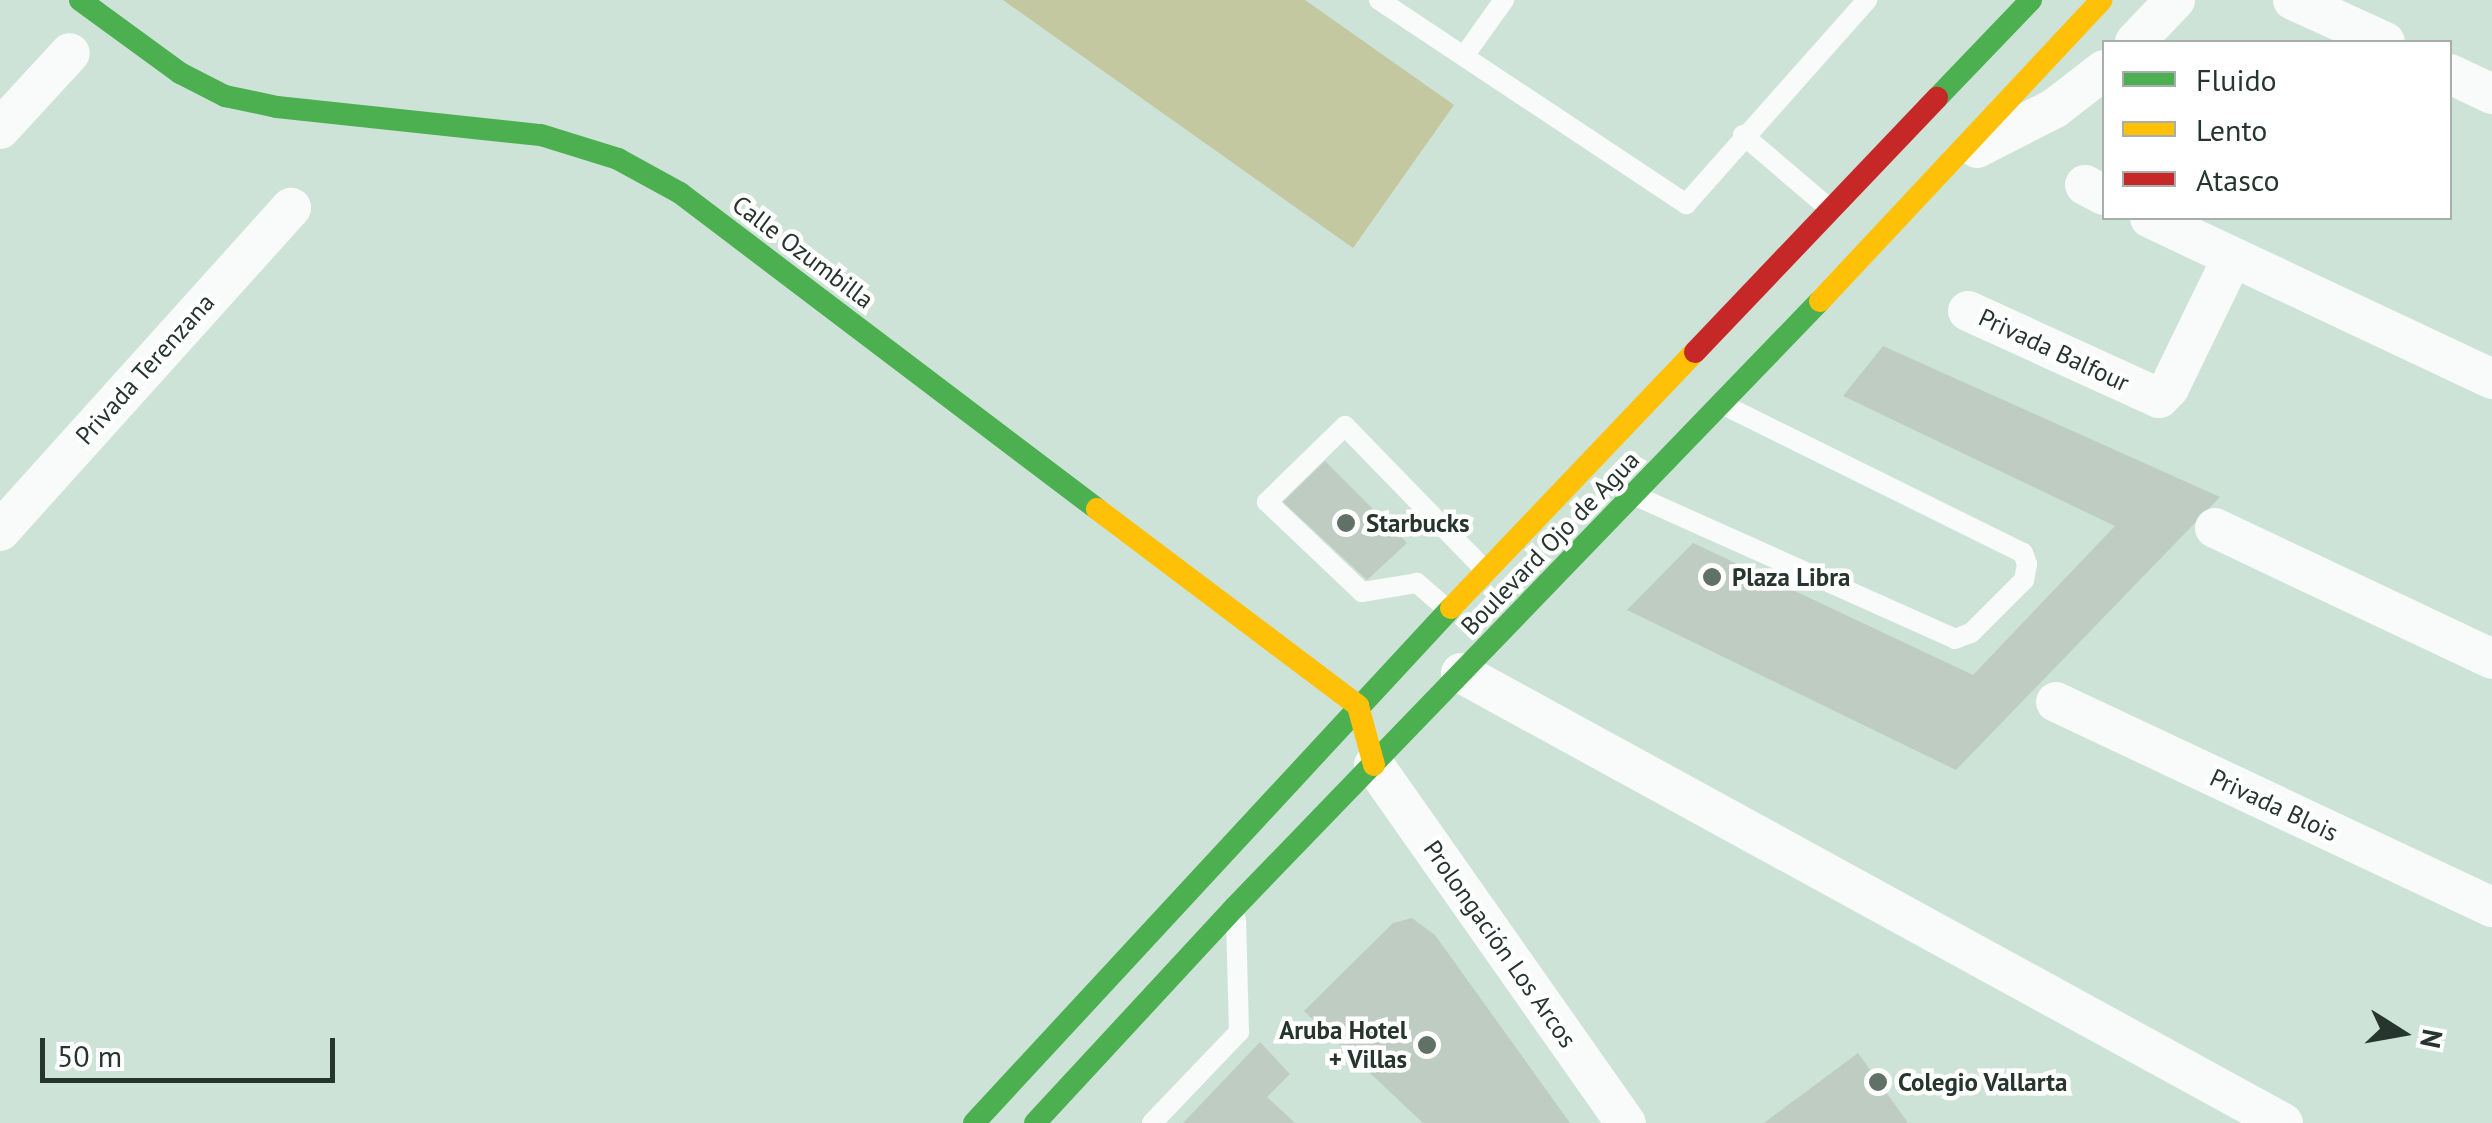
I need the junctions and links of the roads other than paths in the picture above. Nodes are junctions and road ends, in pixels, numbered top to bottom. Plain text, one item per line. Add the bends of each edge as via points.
1 (80, 0) edge
2 (1379, 0) edge
3 (1504, 0) edge
4 (1867, 0) edge
5 (2031, 0) edge
6 (2102, 0) edge
7 (2175, 0) edge
8 (2293, 0) edge
9 (2360, 12) edge
10 (2137, 40) edge
11 (2382, 40) edge
12 (70, 52) dead end
13 (1464, 56) junction
14 (2102, 72) edge
15 (2452, 75) edge
16 (2492, 94) edge
17 (0, 130) edge
18 (1743, 135) junction
19 (1943, 165) junction
20 (291, 208) dead end
21 (2154, 220) edge
22 (1852, 227) junction
23 (2232, 258) junction
24 (1968, 311) dead end
25 (2492, 378) edge
26 (1723, 405) junction
27 (1636, 496) junction
28 (2215, 528) dead end
29 (0, 531) edge
30 (1486, 572) junction
31 (1450, 612) junction
32 (2492, 659) edge
33 (1462, 673) junction
34 (2056, 702) dead end
35 (1358, 706) junction
36 (1374, 765) junction
37 (1235, 907) junction
38 (2492, 908) edge
39 (1016, 1080) junction
40 (1049, 1119) edge
41 (974, 1123) edge
42 (1152, 1123) edge
43 (1626, 1123) edge
44 (2284, 1123) edge

1 - 35 main road, Calle Ozumbilla via 224,96 541,135 618,159 680,193
2 - 13 lane
3 - 13 lane
4 - 18 lane
5 - 22 main road, Boulevard Ojo de Agua
6 - 19 main road, Boulevard Ojo de Agua
7 - 10 street
8 - 9 street
9 - 11 street
12 - 17 street
13 - 18 lane via 1686,204
14 - 19 street via 2055,108
15 - 16 street
18 - 22 lane
19 - 22 main road, Boulevard Ojo de Agua
20 - 29 street, Privada Terenzana
21 - 23 street
22 - 26 main road, Boulevard Ojo de Agua
22 - 30 main road, Boulevard Ojo de Agua
23 - 24 street, Privada Balfour via 2159,398
23 - 25 street
26 - 27 main road, Boulevard Ojo de Agua
26 - 27 lane via 2023,554 2024,580 1971,633 1955,639
27 - 33 main road, Boulevard Ojo de Agua
28 - 32 street
30 - 31 main road, Boulevard Ojo de Agua
30 - 31 lane via 1346,426 1267,502 1362,592 1417,583
31 - 35 main road, Boulevard Ojo de Agua
33 - 36 main road, Boulevard Ojo de Agua
33 - 44 street
34 - 38 street, Privada Blois
35 - 36 main road
35 - 39 main road, Boulevard Ojo de Agua
36 - 37 main road, Boulevard Ojo de Agua
36 - 43 street, Prolongación Los Arcos
37 - 40 main road, Boulevard Ojo de Agua
37 - 42 lane via 1239,1032
39 - 40 lane
39 - 41 main road, Boulevard Ojo de Agua

